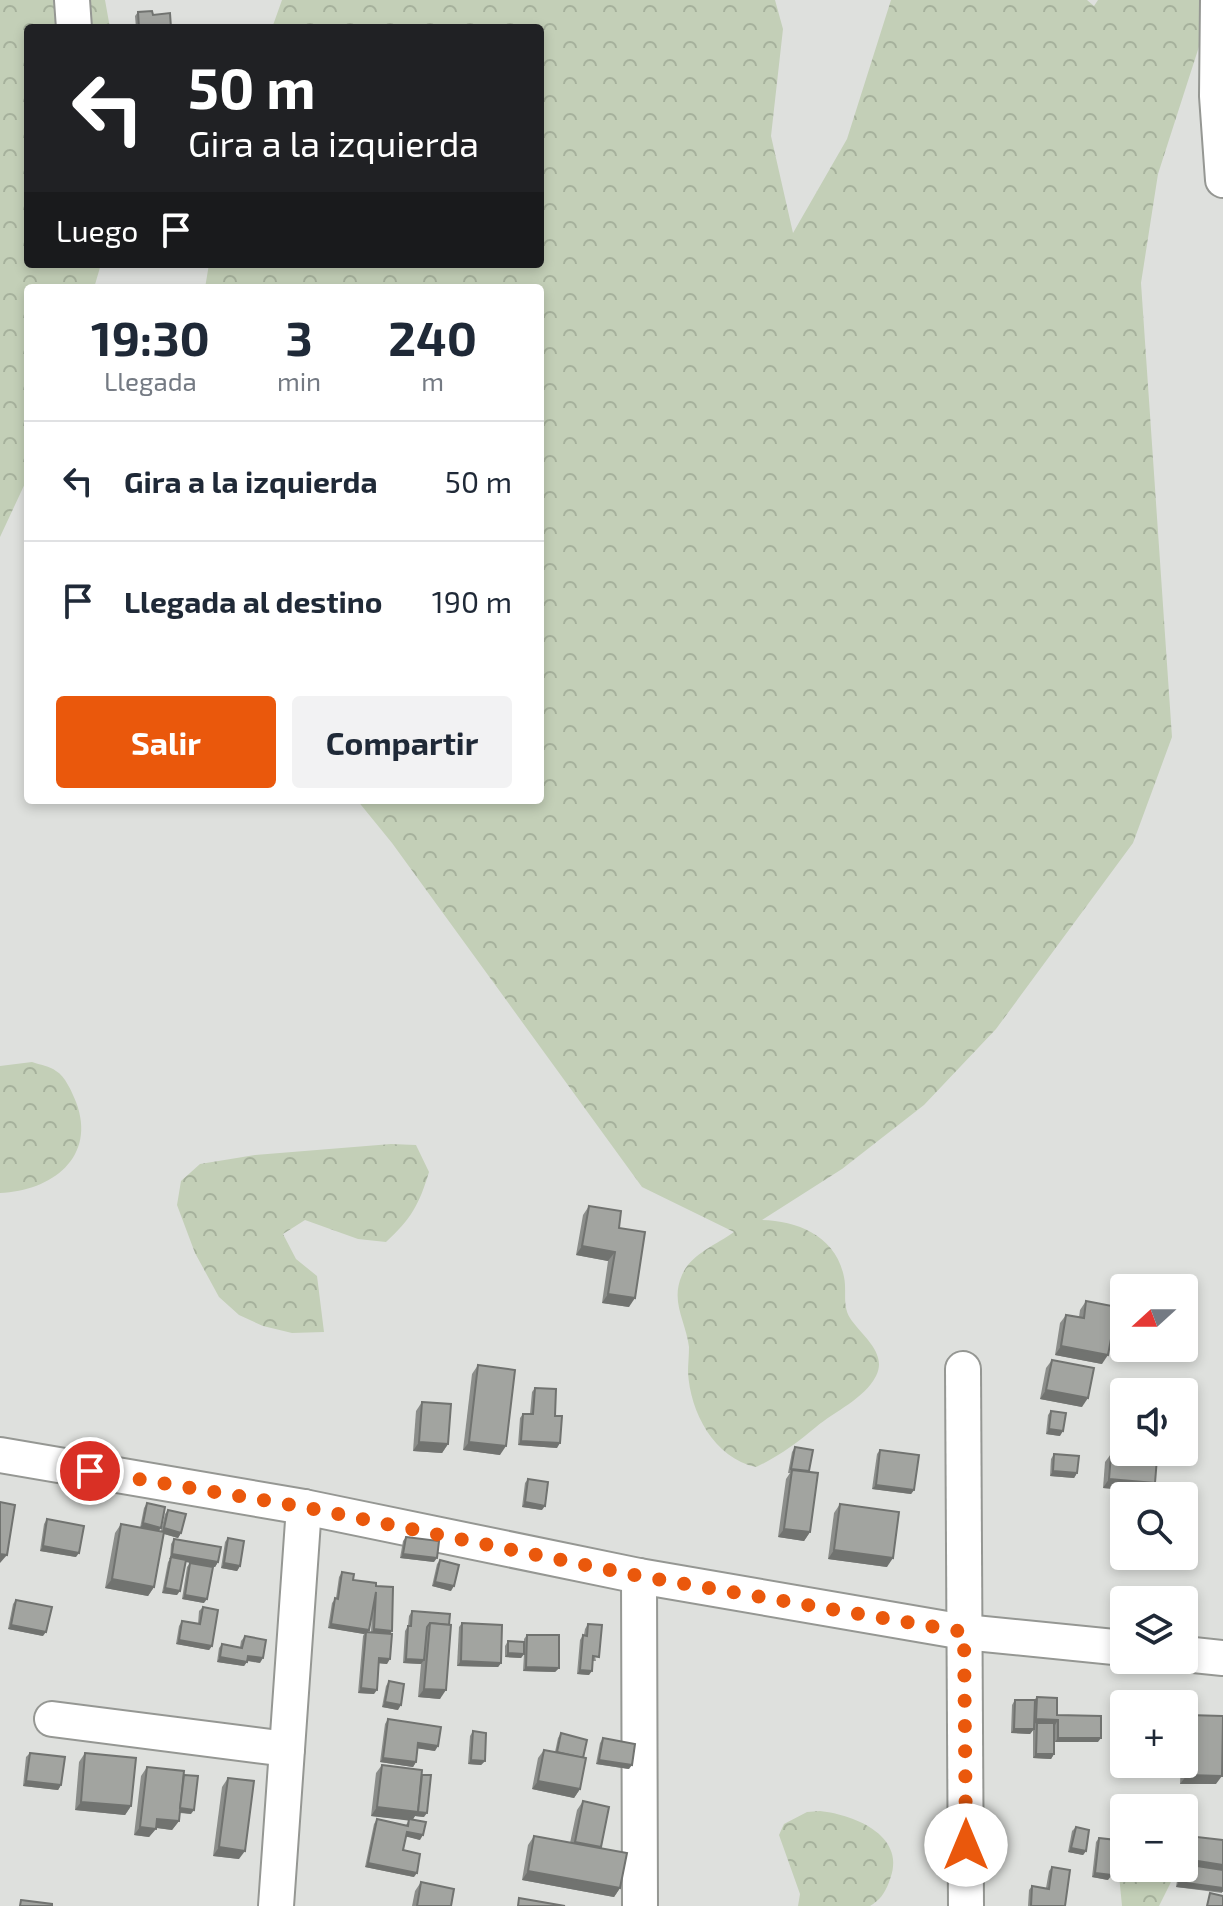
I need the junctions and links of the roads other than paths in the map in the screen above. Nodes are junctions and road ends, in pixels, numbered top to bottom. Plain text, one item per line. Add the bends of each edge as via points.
1 (72, 0) edge
2 (1218, 0) edge
3 (74, 24) edge
4 (1223, 180) edge
5 (963, 1369) dead end
6 (0, 1455) edge
7 (304, 1507) junction
8 (639, 1576) junction
9 (964, 1632) junction
10 (1110, 1647) edge
11 (1198, 1655) edge
12 (1223, 1658) edge
13 (52, 1719) dead end
14 (287, 1749) junction
15 (276, 1906) edge
16 (640, 1906) edge
17 (966, 1906) edge

1 - 3 street
2 - 4 street
5 - 9 street
6 - 7 street
7 - 8 street
7 - 14 street
8 - 9 street
8 - 16 street
9 - 10 street
9 - 17 street
11 - 12 street
13 - 14 street
14 - 15 street

